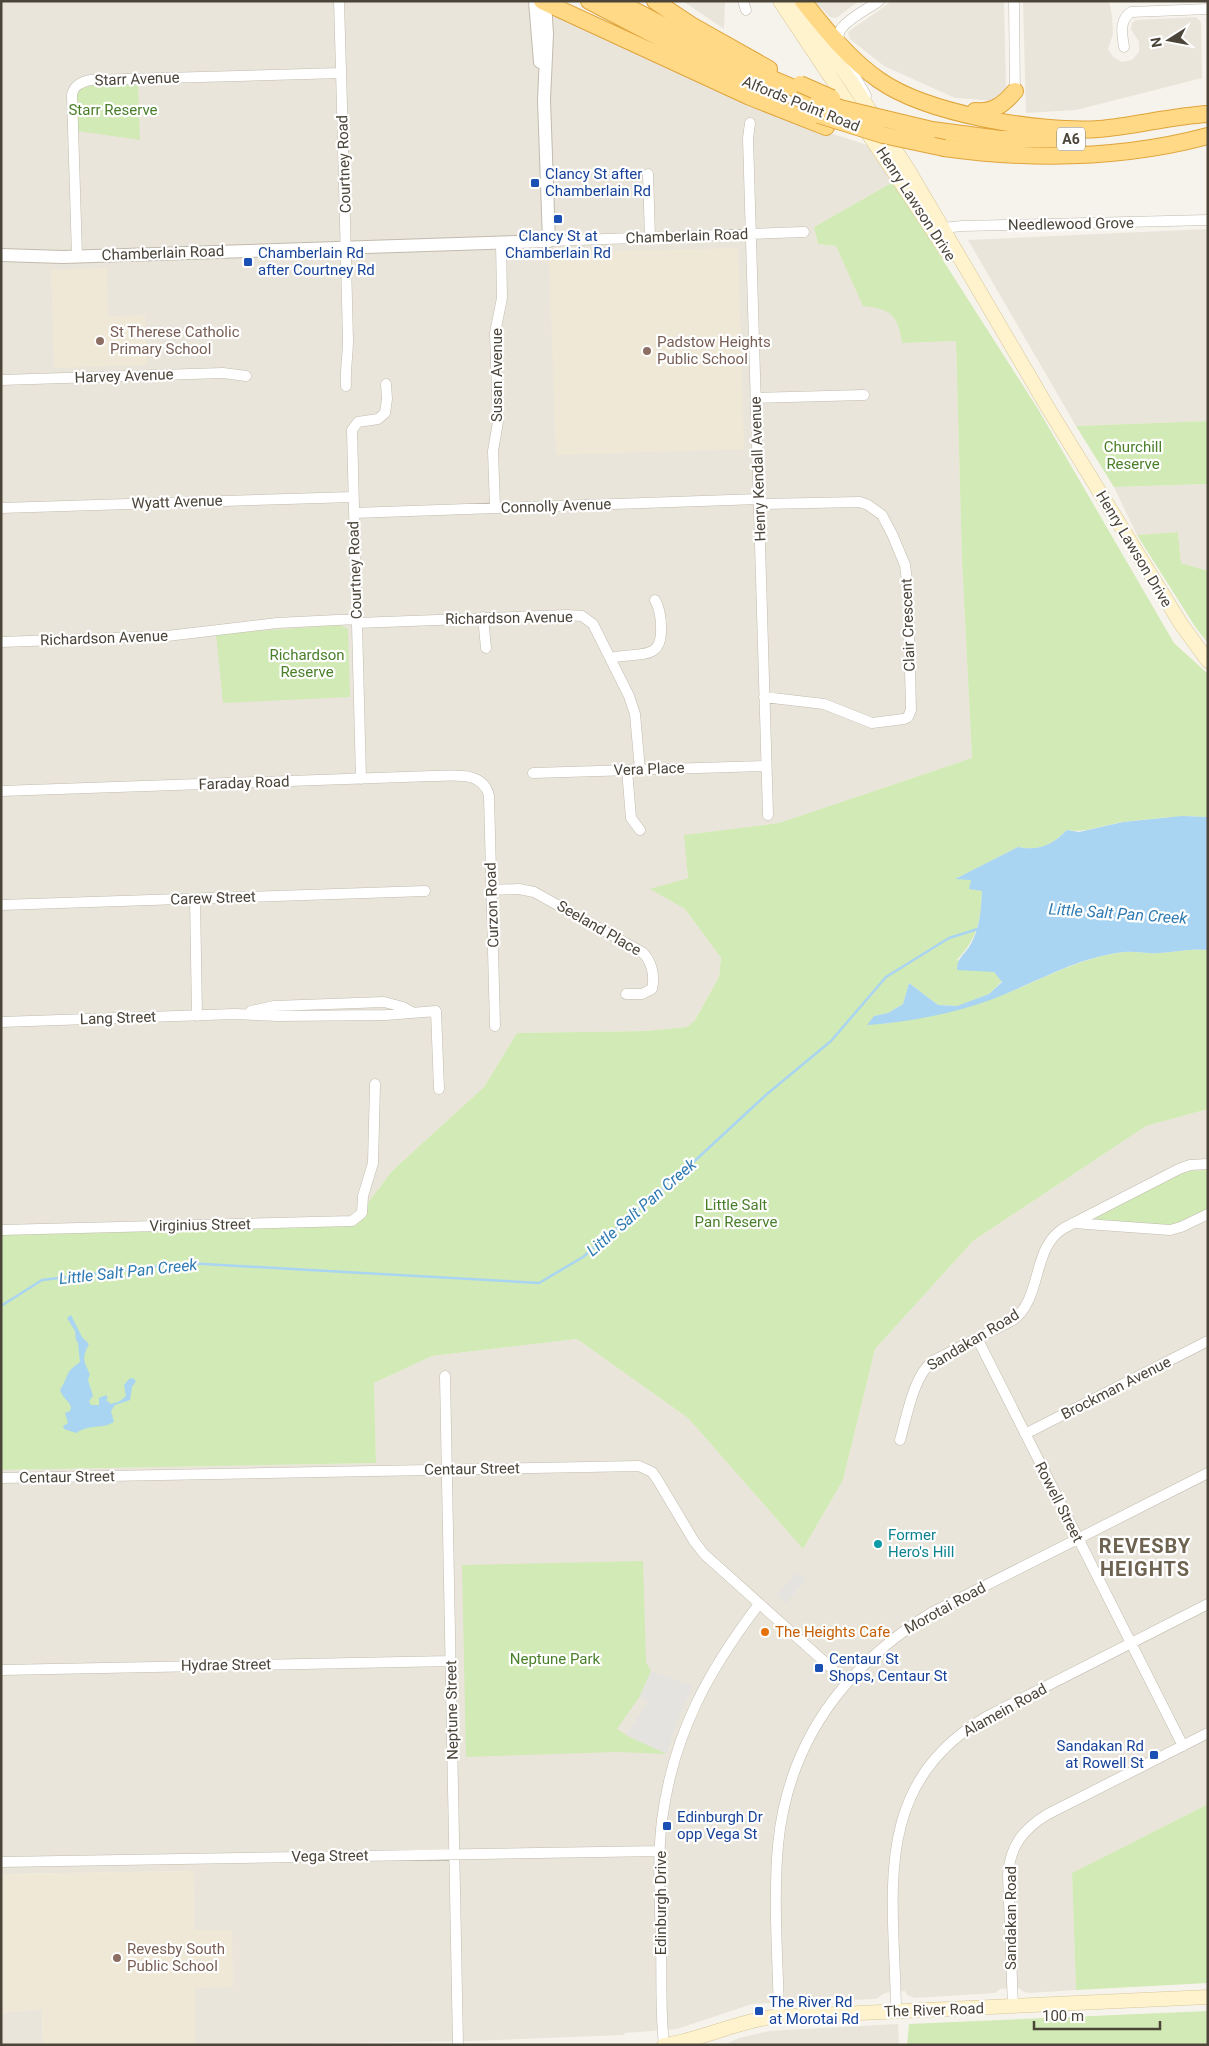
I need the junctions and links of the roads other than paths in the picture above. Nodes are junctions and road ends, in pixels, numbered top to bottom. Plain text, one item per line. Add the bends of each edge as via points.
1 (339, 1) edge
2 (589, 1) edge
3 (617, 1) edge
4 (655, 1) edge
5 (780, 1) edge
6 (795, 1) edge
7 (803, 1) edge
8 (879, 1) edge
9 (1014, 1) edge
10 (541, 2) edge
11 (1122, 4) dead end
12 (1208, 8) edge
13 (1128, 14) junction
14 (839, 43) junction
15 (1124, 47) dead end
16 (341, 73) junction
17 (799, 88) junction
18 (1015, 97) joint
19 (945, 108) junction
20 (1208, 116) edge
21 (823, 121) junction
22 (750, 123) dead end
23 (878, 125) junction
24 (1208, 136) edge
25 (648, 174) dead end
26 (1208, 220) edge
27 (939, 231) junction
28 (804, 232) dead end
29 (751, 234) junction
30 (650, 238) junction
31 (548, 241) junction
32 (501, 242) junction
33 (346, 247) junction
34 (1, 255) edge
35 (77, 256) junction
36 (246, 376) dead end
37 (1, 380) edge
38 (386, 384) dead end
39 (346, 386) dead end
40 (864, 395) dead end
41 (756, 398) junction
42 (353, 497) junction
43 (759, 502) junction
44 (1, 508) edge
45 (495, 508) junction
46 (354, 513) junction
47 (655, 600) dead end
48 (483, 618) junction
49 (357, 621) junction
50 (1, 642) edge
51 (486, 648) dead end
52 (611, 658) junction
53 (1208, 661) edge
54 (764, 697) junction
55 (766, 766) junction
56 (627, 770) junction
57 (640, 770) junction
58 (533, 773) dead end
59 (361, 779) junction
60 (484, 784) joint
61 (1, 791) edge
62 (768, 815) dead end
63 (640, 830) dead end
64 (491, 890) junction
65 (425, 891) dead end
66 (195, 898) junction
67 (1, 905) edge
68 (626, 994) dead end
69 (197, 1016) junction
70 (1, 1022) edge
71 (495, 1026) dead end
72 (375, 1084) dead end
73 (439, 1089) dead end
74 (1208, 1164) edge
75 (1208, 1214) edge
76 (1073, 1223) junction
77 (1, 1230) edge
78 (977, 1338) junction
79 (1208, 1341) edge
80 (445, 1376) dead end
81 (1025, 1434) junction
82 (900, 1440) dead end
83 (448, 1469) junction
84 (1208, 1473) edge
85 (1, 1478) edge
86 (1078, 1539) junction
87 (759, 1604) junction
88 (1208, 1604) edge
89 (1131, 1643) junction
90 (451, 1662) junction
91 (1, 1670) edge
92 (846, 1682) junction
93 (1208, 1733) edge
94 (1183, 1746) junction
95 (660, 1851) junction
96 (455, 1854) junction
97 (1, 1862) edge
98 (1208, 1997) edge
99 (1013, 2007) junction
100 (896, 2012) junction
101 (779, 2016) junction
102 (706, 2040) edge
103 (458, 2045) edge
104 (664, 2045) edge

1 - 16 street, Courtney Road
2 - 21 highway, Alfords Point Road / A6
3 - 17 highway, Alfords Point Road / A6 via 728,60
4 - 17 highway
5 - 27 main road, Henry Lawson Drive
6 - 23 main road, Henry Lawson Drive
7 - 14 highway, A6
8 - 14 street via 841,28
9 - 18 street
10 - 21 highway via 750,97
10 - 31 street via 547,34 544,100
11 - 13 street
12 - 13 street via 1137,10
13 - 15 street via 1122,24
14 - 19 highway, A6 via 867,71 888,86 912,98
14 - 23 street
16 - 33 street, Courtney Road
16 - 35 street, Starr Avenue via 80,83 72,96
17 - 20 highway, Alfords Point Road / A6, bridge via 840,108 932,130 1000,139 1081,139 1143,132
18 - 19 highway via 986,111
19 - 20 highway, A6 via 1009,123 1068,130
21 - 24 highway, Alfords Point Road / A6, bridge via 946,152 1011,155 1112,154
22 - 29 street, Henry Kendall Avenue
23 - 27 main road, Henry Lawson Drive
25 - 30 street
26 - 27 street, Needlewood Grove
27 - 53 main road, Henry Lawson Drive via 1180,624
28 - 29 street, Chamberlain Road
29 - 30 street, Chamberlain Road
29 - 41 street, Henry Kendall Avenue
30 - 31 street, Chamberlain Road
31 - 32 street, Chamberlain Road
32 - 33 street, Chamberlain Road
32 - 45 street, Susan Avenue via 502,298 495,333 498,422 493,451
33 - 35 street, Chamberlain Road
33 - 39 street, Courtney Road
34 - 35 street, Chamberlain Road
36 - 37 street, Harvey Avenue via 223,373
38 - 42 street, Courtney Road via 385,413 378,419 358,422 352,430
40 - 41 street
41 - 43 street, Henry Kendall Avenue
42 - 44 street, Wyatt Avenue
42 - 46 street, Courtney Road
43 - 45 street, Connolly Avenue
43 - 54 street, Henry Kendall Avenue
43 - 54 street, Clair Crescent via 860,502 882,516 906,571 911,710 904,719 872,723 824,704
45 - 46 street, Connolly Avenue
46 - 49 street, Courtney Road
47 - 52 street via 660,614 658,648 649,654
48 - 49 street, Richardson Avenue
48 - 51 street
48 - 52 street, Richardson Avenue via 582,616 594,624
49 - 50 street, Richardson Avenue via 277,623 167,636
49 - 59 street, Courtney Road
52 - 57 street, Richardson Avenue via 632,702
54 - 55 street, Henry Kendall Avenue
55 - 57 street, Vera Place
55 - 62 street, Henry Kendall Avenue
56 - 57 street, Vera Place
56 - 58 street, Vera Place
56 - 63 street via 631,818
59 - 60 street, Faraday Road via 467,776
59 - 61 street, Faraday Road
60 - 64 street, Curzon Road via 489,803
64 - 68 street, Seeland Place via 534,892 642,952 652,967 652,990
64 - 71 street, Curzon Road
65 - 66 street, Carew Street
66 - 67 street, Carew Street
66 - 69 street
69 - 70 street, Lang Street
69 - 73 street, Lang Street via 386,1015 436,1011
72 - 77 street, Virginius Street via 374,1158 363,1196 362,1213 352,1221
74 - 76 street, Sandakan Road via 1180,1169
75 - 76 street via 1170,1230
76 - 78 street, Sandakan Road via 1049,1242 1023,1311
78 - 81 street, Rowell Street
78 - 82 street, Sandakan Road via 923,1369
79 - 81 street, Brockman Avenue
80 - 83 street, Neptune Street
81 - 86 street, Rowell Street
83 - 85 street, Centaur Street
83 - 87 street, Centaur Street via 631,1465 645,1468 652,1472 663,1488 698,1547
83 - 90 street, Neptune Street
84 - 86 street, Morotai Road
86 - 89 street, Rowell Street
86 - 92 street, Morotai Road via 916,1622 876,1652
87 - 92 street, Centaur Street
87 - 95 street, Edinburgh Drive via 728,1645 693,1709 668,1787
88 - 89 street, Alamein Road
89 - 94 street, Rowell Street
89 - 100 street, Alamein Road via 973,1724 946,1747 916,1786 904,1812 895,1848
90 - 91 street, Hydrae Street
90 - 96 street, Neptune Street
92 - 101 street, Morotai Road via 809,1739 796,1766 784,1810 776,1864
93 - 94 street, Sandakan Road
94 - 99 street, Sandakan Road via 1048,1814 1020,1836 1011,1855 1008,1875
95 - 96 street, Vega Street
95 - 104 street, Edinburgh Drive
96 - 97 street, Vega Street
96 - 103 street, Neptune Street
98 - 99 main road, The River Road
99 - 100 main road, The River Road
100 - 101 main road, The River Road
101 - 102 main road, The River Road via 750,2020
102 - 104 main road, The River Road

